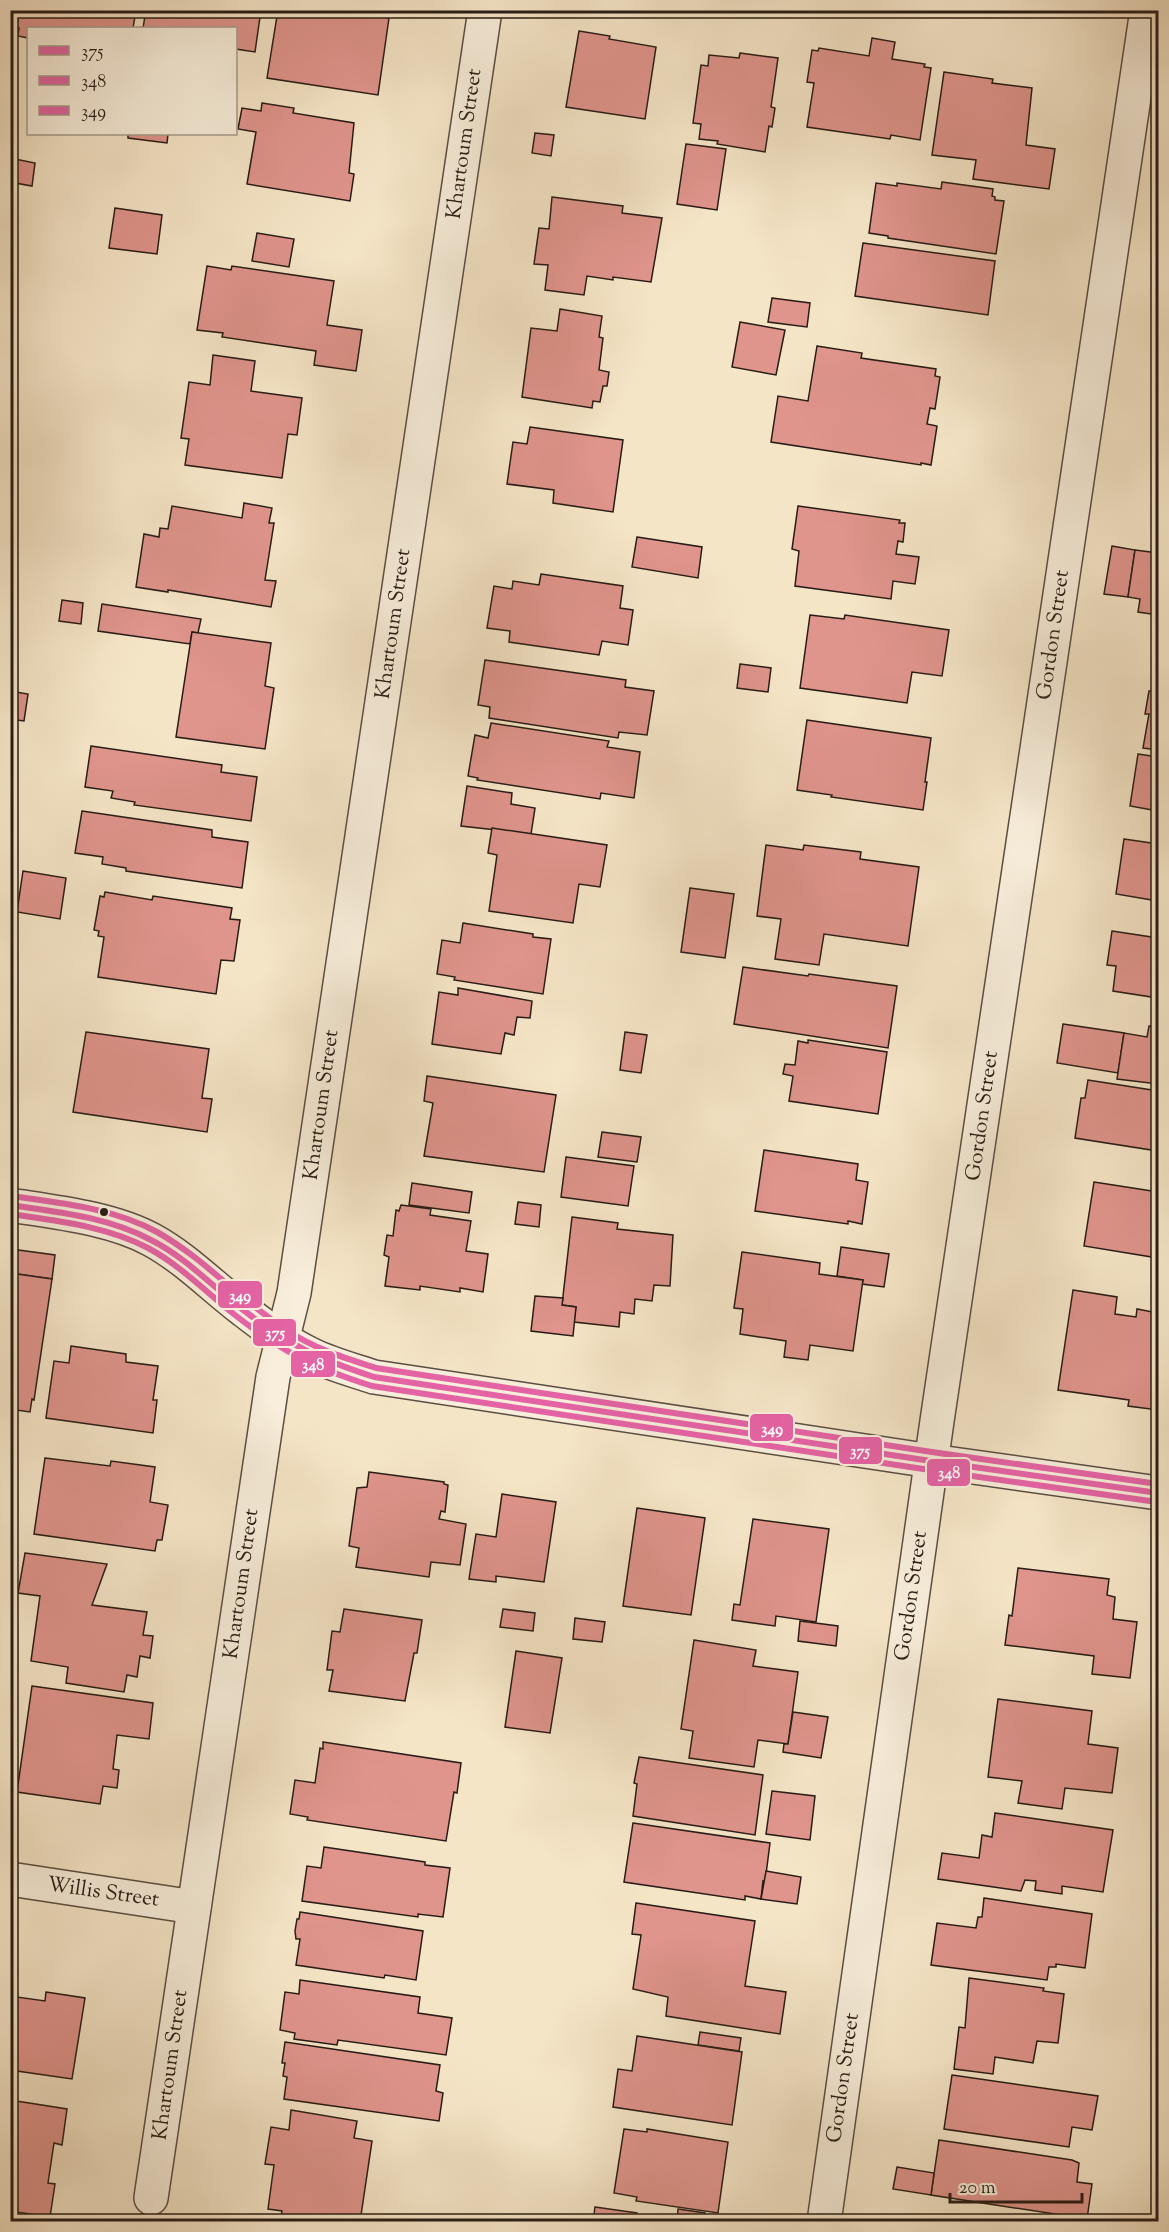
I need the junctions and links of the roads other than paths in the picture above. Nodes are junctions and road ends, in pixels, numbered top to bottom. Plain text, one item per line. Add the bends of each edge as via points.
1 (485, 10) edge
2 (1147, 10) edge
3 (10, 1205) edge
4 (283, 1338) junction
5 (931, 1461) junction
6 (1158, 1493) edge
7 (10, 1879) edge
8 (195, 1907) junction
9 (151, 2198) dead end
10 (824, 2222) edge

1 - 4 street, Khartoum Street via 294,1293
2 - 5 street, Gordon Street
3 - 4 street via 108,1224 151,1239
4 - 5 street via 310,1354 374,1377
4 - 8 street, Khartoum Street via 273,1377
5 - 6 street
5 - 10 street, Gordon Street
7 - 8 street, Willis Street
8 - 9 street, Khartoum Street

